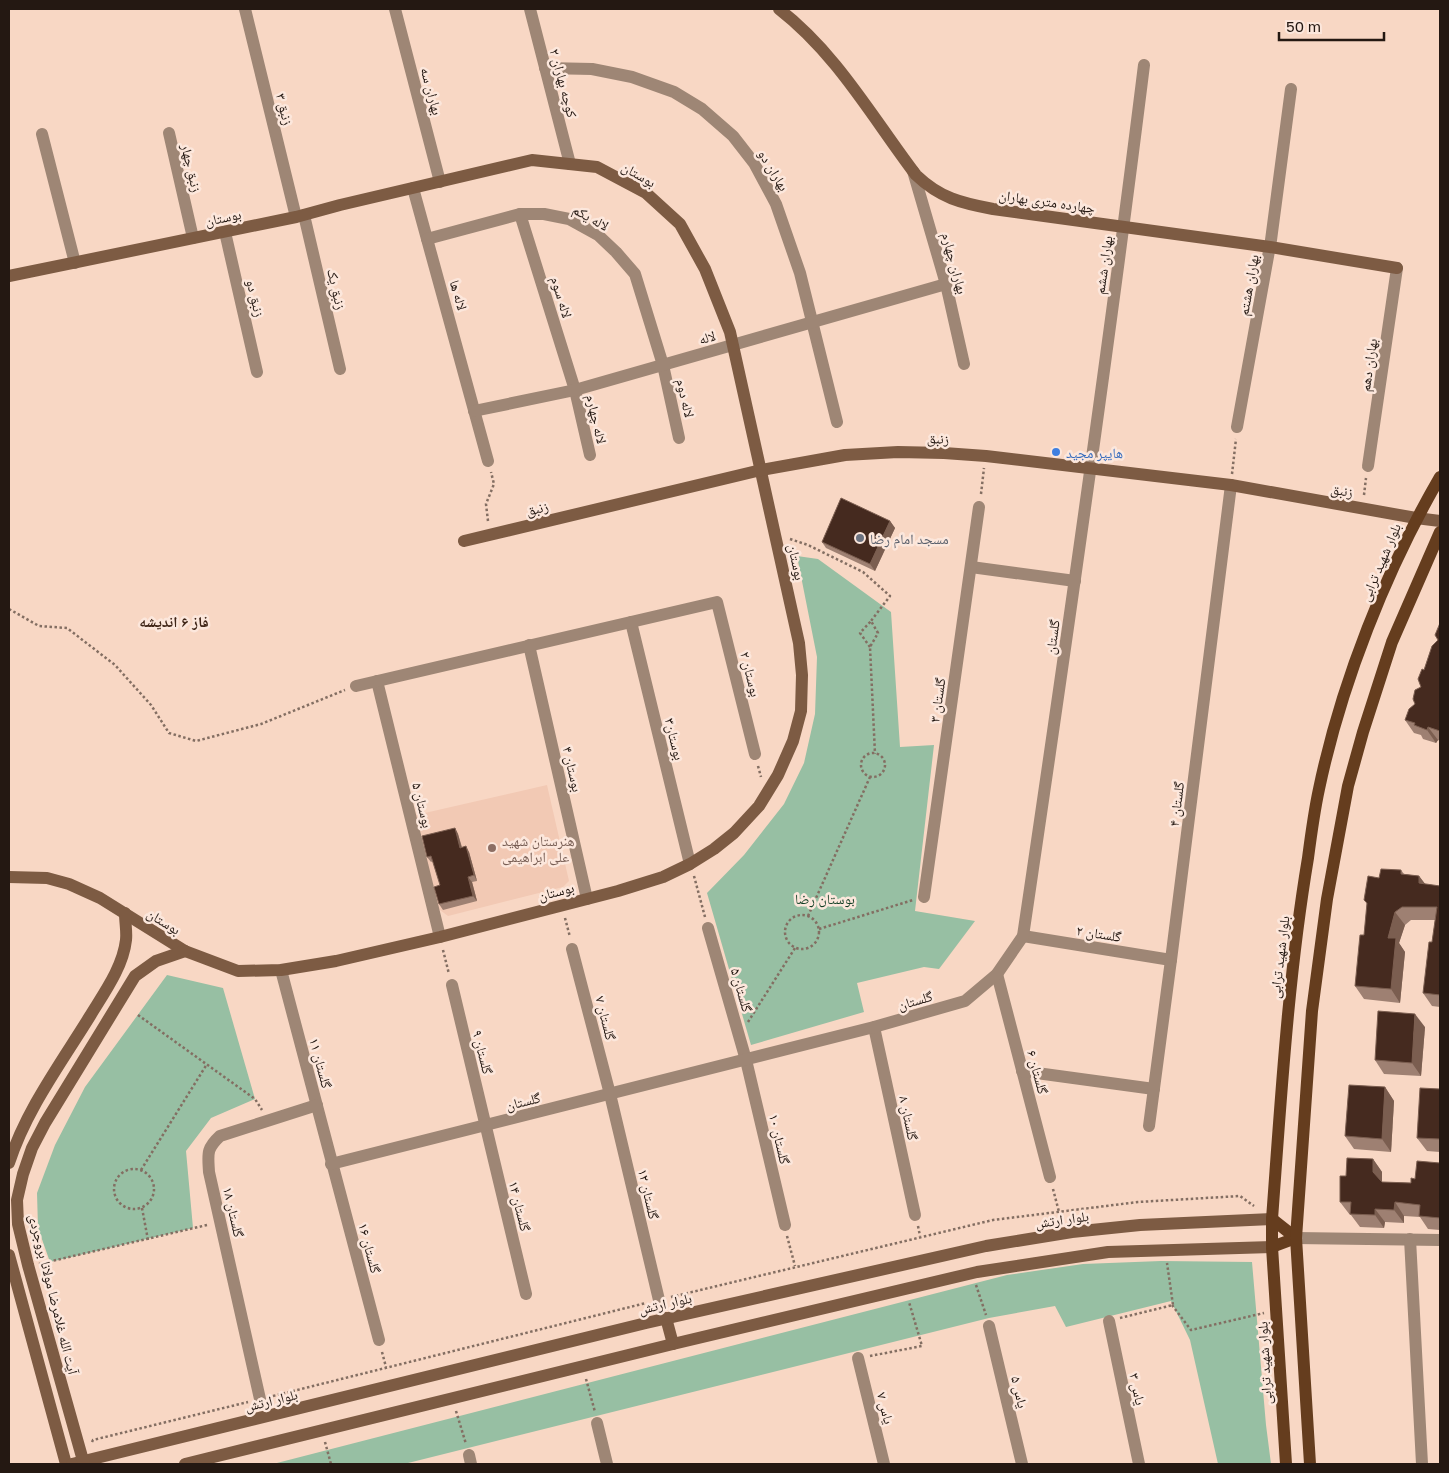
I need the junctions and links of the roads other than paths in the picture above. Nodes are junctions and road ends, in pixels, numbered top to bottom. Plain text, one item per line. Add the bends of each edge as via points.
1 (245, 9) edge
2 (395, 9) edge
3 (530, 9) edge
4 (779, 9) edge
5 (1144, 64) dead end
6 (545, 68) junction
7 (1292, 90) dead end
8 (169, 133) dead end
9 (42, 134) dead end
10 (570, 164) junction
11 (913, 171) junction
12 (440, 182) junction
13 (413, 188) junction
14 (520, 214) junction
15 (300, 216) junction
16 (1124, 227) junction
17 (225, 232) junction
18 (193, 238) junction
19 (427, 239) junction
20 (1270, 247) junction
21 (74, 263) junction
22 (1397, 268) joint
23 (9, 276) edge
24 (946, 284) junction
25 (812, 322) junction
26 (733, 345) junction
27 (964, 364) dead end
28 (663, 365) junction
29 (340, 369) dead end
30 (257, 372) dead end
31 (575, 390) junction
32 (474, 411) junction
33 (837, 422) dead end
34 (1237, 427) road end
35 (679, 438) dead end
36 (590, 455) dead end
37 (488, 461) road end
38 (1368, 466) road end
39 (761, 470) junction
40 (1090, 470) junction
41 (1440, 477) edge
42 (1231, 485) junction
43 (979, 507) road end
44 (1416, 518) junction
45 (1440, 521) edge
46 (1440, 532) edge
47 (464, 541) dead end
48 (971, 567) junction
49 (1075, 581) junction
50 (631, 622) junction
51 (529, 646) junction
52 (377, 681) junction
53 (356, 686) road end
54 (755, 754) road end
55 (690, 864) junction
56 (9, 877) edge
57 (924, 897) road end
58 (588, 898) junction
59 (125, 914) junction
60 (708, 928) road end
61 (1023, 936) junction
62 (440, 937) junction
63 (572, 948) road end
64 (185, 952) junction
65 (1171, 960) junction
66 (281, 970) junction
67 (997, 974) junction
68 (452, 986) road end
69 (104, 994) junction
70 (119, 1002) junction
71 (874, 1027) junction
72 (746, 1060) junction
73 (1022, 1070) junction
74 (1154, 1089) junction
75 (610, 1094) junction
76 (317, 1105) junction
77 (485, 1126) junction
78 (1149, 1126) dead end
79 (9, 1163) edge
80 (331, 1164) junction
81 (1050, 1177) road end
82 (915, 1215) dead end
83 (1272, 1219) junction
84 (785, 1225) road end
85 (1296, 1238) junction
86 (1410, 1239) junction
87 (1440, 1240) edge
88 (1272, 1248) junction
89 (9, 1255) edge
90 (526, 1294) dead end
91 (659, 1300) dead end
92 (666, 1318) junction
93 (1109, 1321) road end
94 (989, 1326) road end
95 (379, 1340) dead end
96 (673, 1344) junction
97 (858, 1358) road end
98 (260, 1399) dead end
99 (597, 1423) road end
100 (80, 1463) edge
101 (66, 1464) edge
102 (186, 1464) edge
103 (608, 1464) edge
104 (884, 1464) edge
105 (1022, 1464) edge
106 (1138, 1464) edge
107 (1286, 1464) edge
108 (1310, 1464) edge
109 (1422, 1464) edge

1 - 15 street, زنبق ۳
2 - 12 street, بهاران سه
3 - 6 street, کوچه بهاران ۲
4 - 11 street, چهارده متری بهاران via 797,23 838,67
5 - 16 street, بهاران ششم
6 - 10 street, کوچه بهاران ۲
6 - 25 street, بهاران دو via 592,69 674,92 702,109 733,136 754,163 776,204 800,273
7 - 20 street, بهاران هشتم
8 - 18 street, زنبق چهار
9 - 21 street
10 - 12 street, بوستان via 532,160
10 - 26 street, بوستان via 597,167 646,193 680,224 705,269
11 - 16 street, چهارده متری بهاران via 940,194 968,204
11 - 24 street, بهاران چهارم
12 - 13 street, بوستان
13 - 15 street, بوستان
13 - 19 street, لاله ها
14 - 19 street, لاله یکم
14 - 28 street, لاله یکم via 569,219 598,235 616,252 635,274
14 - 31 street, لاله سوم
15 - 17 street, بوستان
15 - 29 street, زنبق یک
16 - 20 street, چهارده متری بهاران
16 - 40 street, بهاران ششم
17 - 18 street, بوستان
17 - 30 street, زنبق دو
18 - 21 street, بوستان
19 - 32 street, لاله ها
20 - 22 street, چهارده متری بهاران
20 - 34 street, بهاران هشتم
21 - 23 street, بوستان
22 - 38 street, بهاران دهم
24 - 25 street, لاله
24 - 27 street, بهاران چهارم
25 - 26 street, لاله
25 - 33 street, بهاران دو
26 - 28 street, لاله
26 - 39 street, بوستان
28 - 31 street, لاله
28 - 35 street, لاله دوم
31 - 32 street, لاله
31 - 36 street, لاله چهارم
32 - 37 street
39 - 40 street, زنبق via 845,456 944,452
39 - 47 street, زنبق
39 - 55 street, بوستان via 799,643 803,692 801,711 793,741 766,796 734,833
40 - 42 street, زنبق
40 - 49 street, گلستان
41 - 44 main road, بلوار شهید ترابی
42 - 44 street, زنبق
42 - 65 street, گلستان ۴
43 - 48 street, گلستان ۳
44 - 45 street, زنبق
44 - 83 main road, بلوار شهید ترابی via 1364,640 1337,716 1318,790 1289,996
46 - 85 main road via 1392,642 1363,732 1338,834 1312,1011
48 - 49 street
48 - 57 street, گلستان ۳
49 - 61 street, گلستان
50 - 51 street
50 - 54 street, بوستان ۲ via 717,602
50 - 55 street, بوستان۳
51 - 52 street
51 - 58 street, بوستان ۴
52 - 53 street
52 - 62 street, بوستان ۵
55 - 58 street, بوستان via 663,877
56 - 59 street, بوستان via 47,878 70,884
58 - 62 street, بوستان
59 - 64 street, بوستان
59 - 69 street via 126,940 120,964
60 - 72 street, گلستان ۵
61 - 65 street, گلستان ۲
61 - 67 street, گلستان
62 - 66 street, بوستان
63 - 75 street, گلستان ۷
64 - 66 street, بوستان via 238,971
64 - 70 street, آیت الله غلامرضا مولانا بروجردی via 156,961 135,976
65 - 74 street, گلستان ۴
66 - 76 street, گلستان ۱۱
67 - 71 street, گلستان via 965,1001
67 - 73 street, گلستان ۶
68 - 77 street, گلستان ۹
69 - 70 street via 116,993
69 - 79 street via 29,1114
70 - 100 street, آیت الله غلامرضا مولانا بروجردی via 32,1148 17,1200 18,1224 28,1266
71 - 72 street, گلستان
71 - 82 street, گلستان ۸
72 - 75 street, گلستان
72 - 84 street, گلستان ۱۰
73 - 74 street
73 - 81 street, گلستان ۶
74 - 78 street, گلستان ۴
75 - 77 street, گلستان
75 - 91 street, گلستان ۱۲
76 - 80 street, گلستان ۱۱
76 - 98 street, گلستان ۱۸ via 220,1136 208,1152 209,1172
77 - 80 street, گلستان
77 - 90 street, گلستان ۱۴
80 - 95 street, گلستان ۱۶
83 - 85 main road
83 - 88 main road, بلوار شهید ترابی
83 - 92 street, بلوار ارتش via 1140,1225 986,1246
85 - 86 street
85 - 88 main road
85 - 108 main road
86 - 87 street
86 - 109 street
88 - 96 street via 1108,1252 972,1274
88 - 107 main road, بلوار شهید ترابی
89 - 101 street
92 - 96 street
92 - 100 street, بلوار ارتش
93 - 106 street, یاس ۳
94 - 105 street, یاس ۵
96 - 102 street
97 - 104 street, یاس ۷
99 - 103 street

